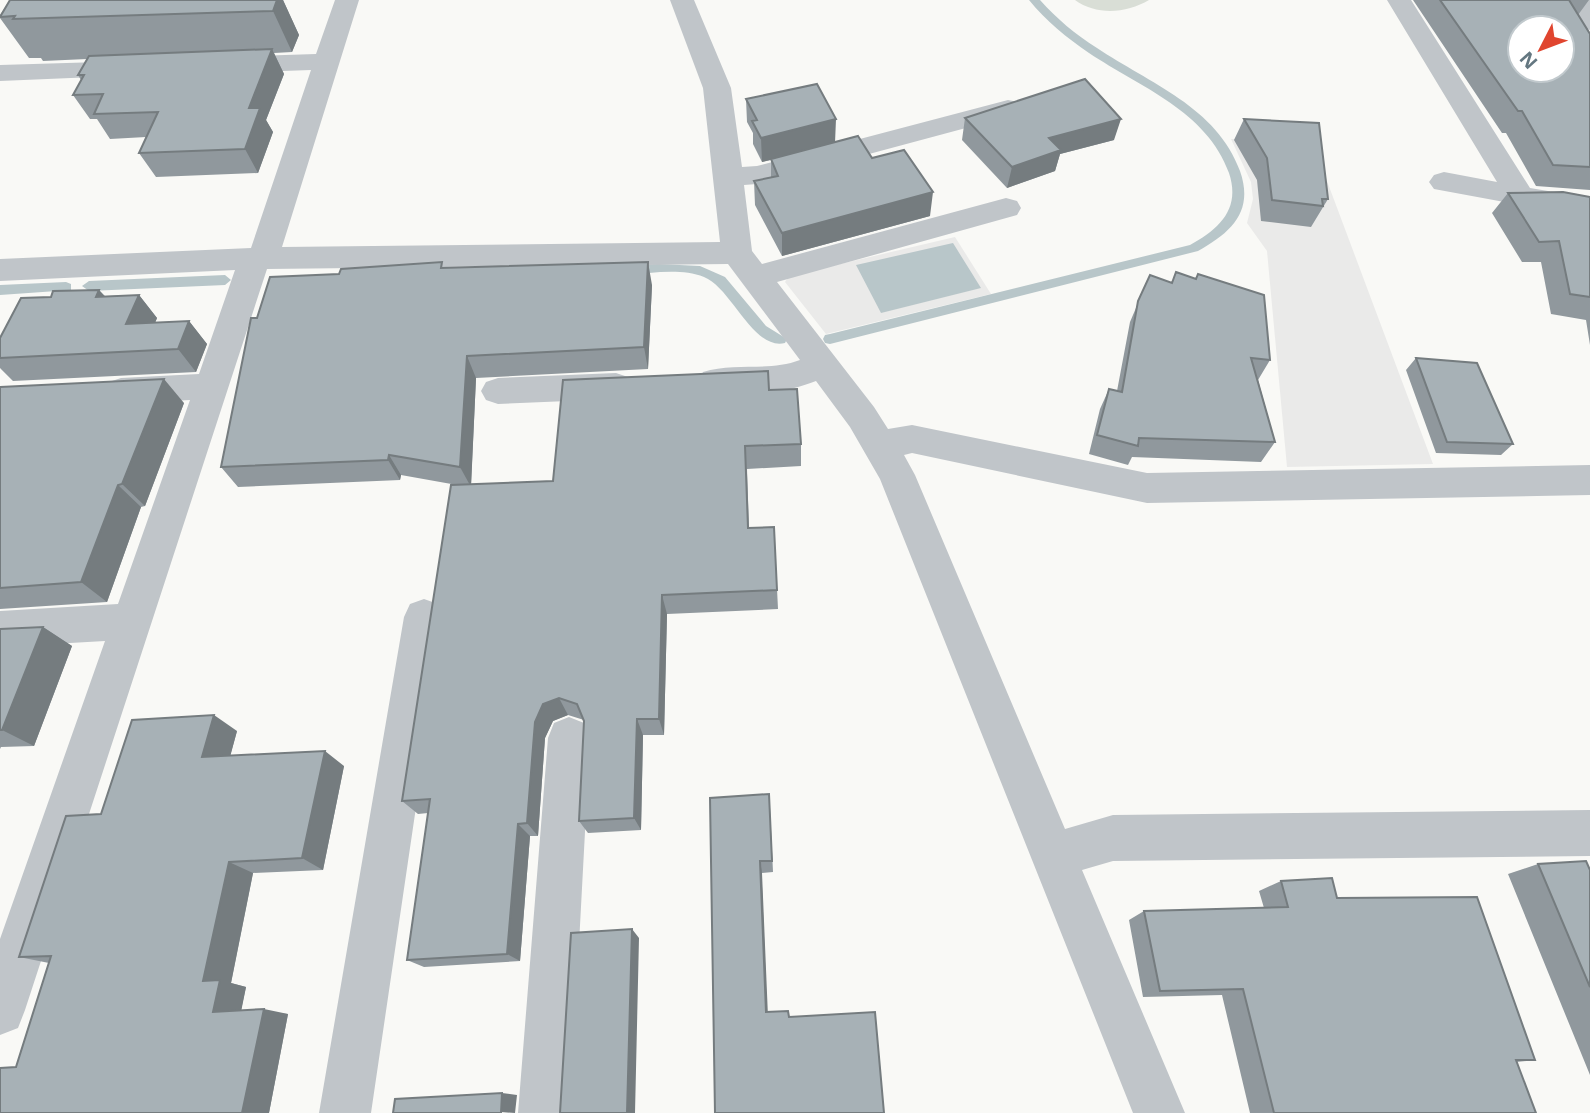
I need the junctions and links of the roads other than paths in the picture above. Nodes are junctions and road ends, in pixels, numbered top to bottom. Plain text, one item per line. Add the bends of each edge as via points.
1 (347, 0) edge
2 (682, 0) edge
3 (1399, 0) edge
4 (1587, 0) edge
5 (1590, 22) edge
6 (15, 47) edge
7 (327, 62) junction
8 (205, 66) edge
9 (164, 67) edge
10 (0, 72) edge
11 (1008, 108) edge
12 (729, 177) junction
13 (1444, 182) dead end
14 (1520, 196) junction
15 (1006, 208) dead end
16 (1590, 208) edge
17 (259, 258) junction
18 (747, 265) junction
19 (0, 270) edge
20 (822, 365) junction
21 (212, 386) junction
22 (498, 391) dead end
23 (93, 392) edge
24 (881, 445) junction
25 (1590, 480) edge
26 (424, 617) dead end
27 (132, 621) junction
28 (0, 629) edge
29 (569, 738) dead end
30 (1590, 833) edge
31 (1053, 855) junction
32 (8, 966) edge
33 (0, 1010) edge
34 (345, 1113) edge
35 (544, 1113) edge
36 (1159, 1113) edge

1 - 7 street
2 - 12 street via 717,88
3 - 14 street
4 - 5 street
6 - 10 street
7 - 8 street
7 - 17 street
9 - 10 street
11 - 12 street via 757,175
12 - 18 street
13 - 14 street
14 - 16 street
15 - 18 street via 782,268
17 - 18 street
17 - 19 street
17 - 21 street
18 - 20 street
20 - 22 street via 790,378
20 - 24 street
21 - 23 street
21 - 27 street
24 - 25 street via 912,439 1147,488
24 - 31 street
26 - 34 street
27 - 28 street
27 - 32 street
29 - 35 street
30 - 31 street via 1113,838
31 - 36 street
32 - 33 street

